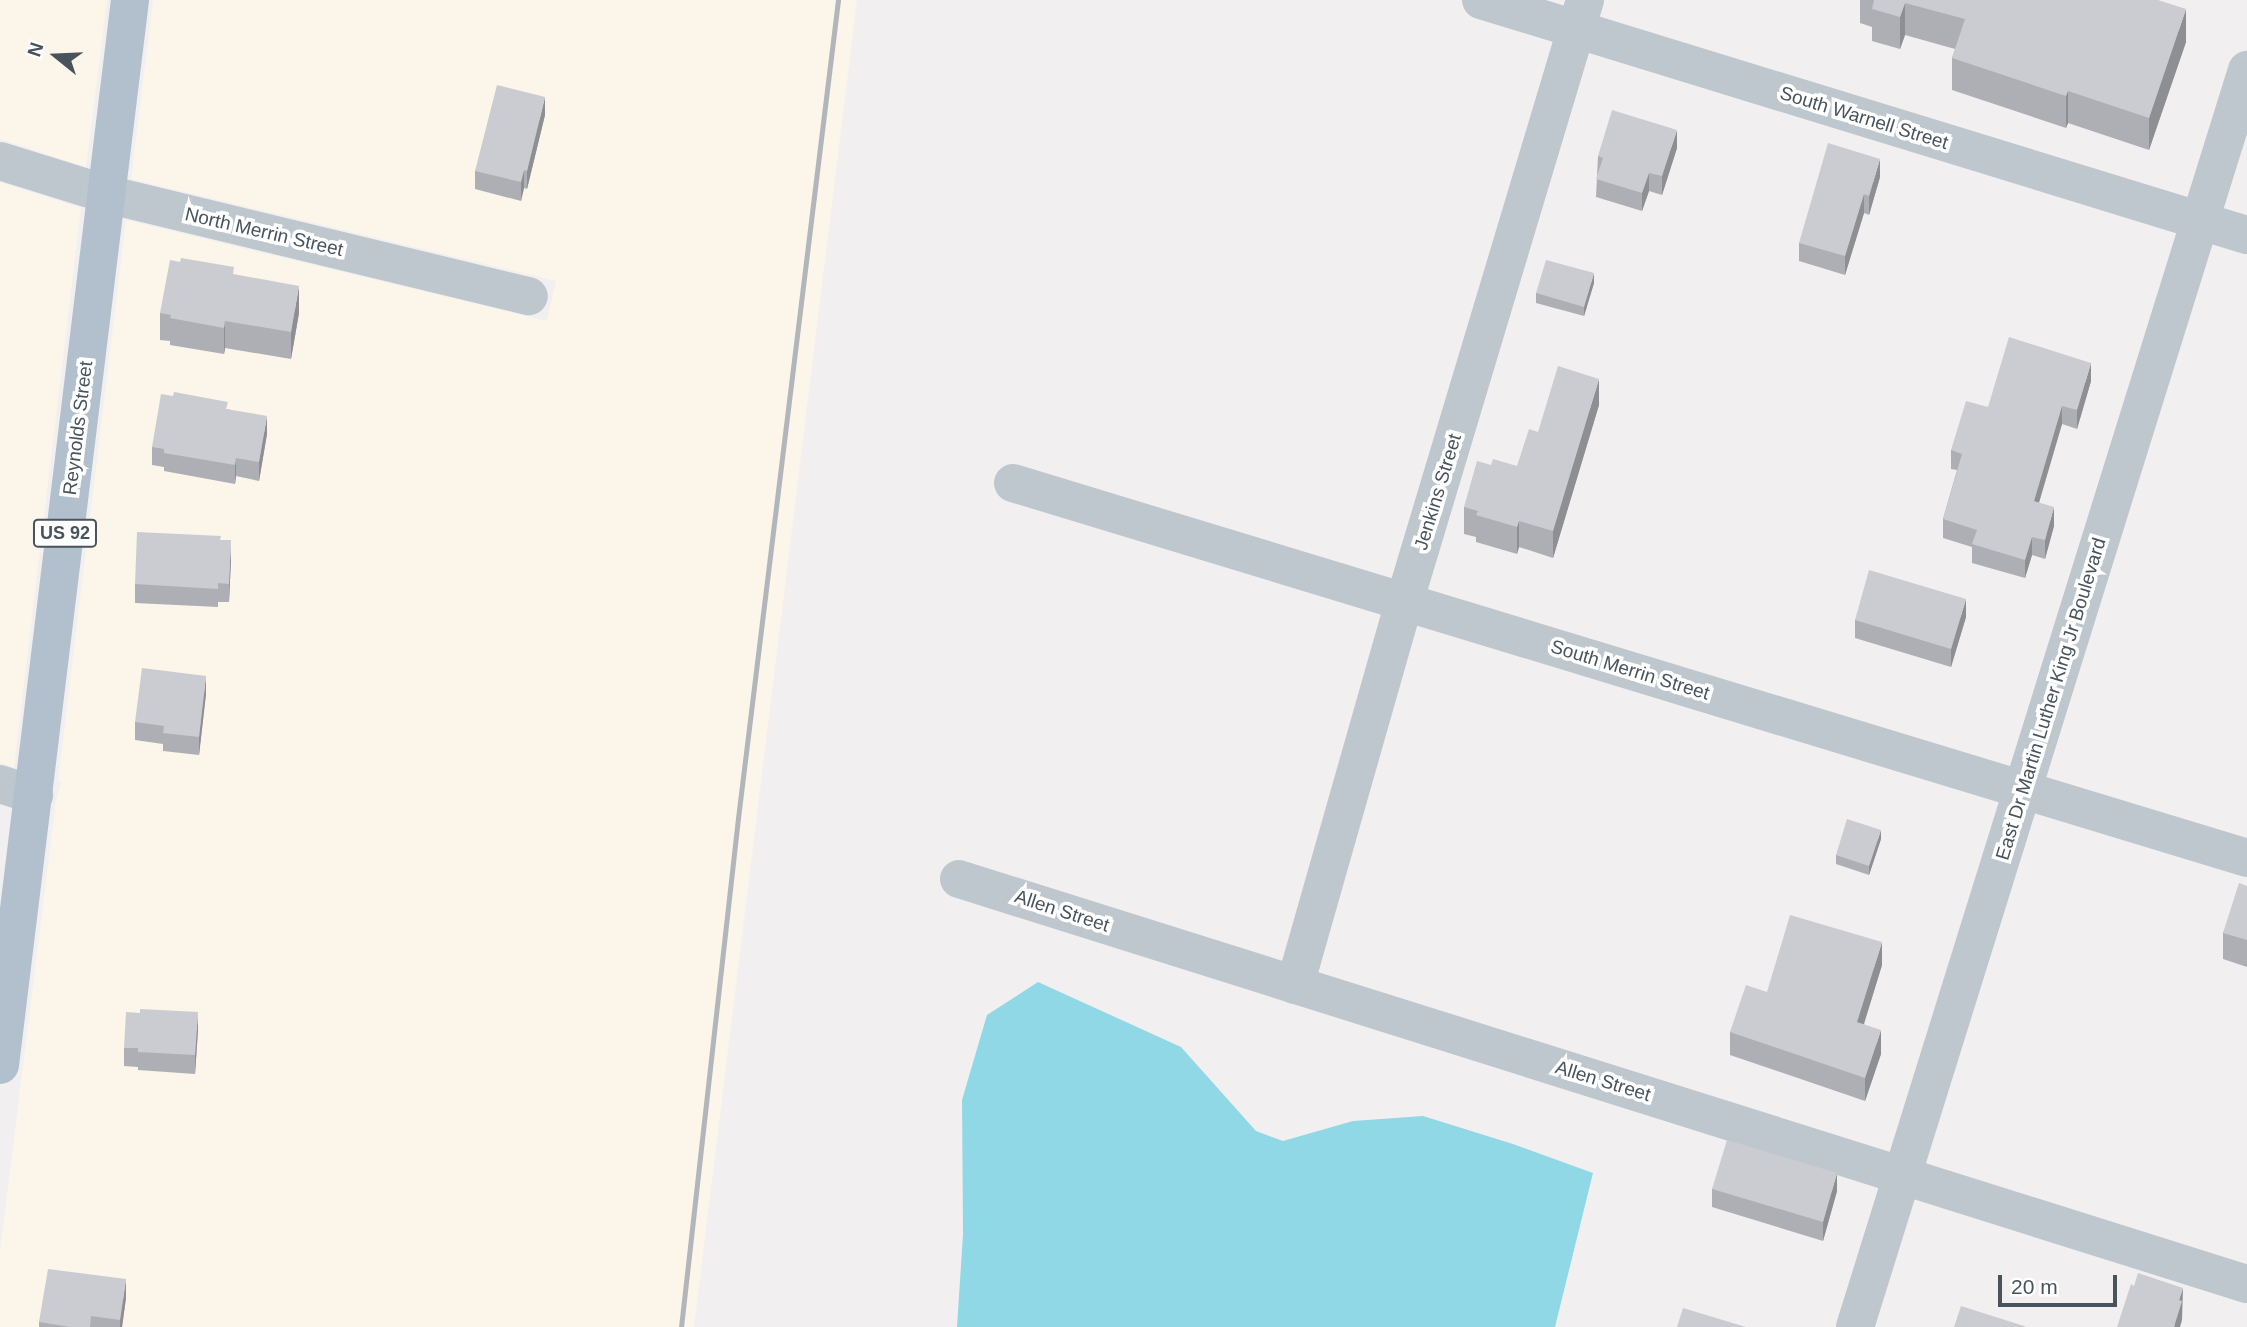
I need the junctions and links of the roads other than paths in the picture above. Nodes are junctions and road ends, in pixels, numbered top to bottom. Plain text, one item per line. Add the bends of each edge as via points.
1 (130, 0) edge
2 (1481, 0) edge
3 (1580, 15) edge
4 (2247, 70) edge
5 (0, 160) edge
6 (106, 194) junction
7 (2200, 221) junction
8 (2247, 235) edge
9 (530, 296) dead end
10 (1013, 483) dead end
11 (1404, 603) junction
12 (2024, 788) junction
13 (17, 790) edge
14 (2247, 858) edge
15 (959, 878) dead end
16 (1296, 985) junction
17 (0, 1065) edge
18 (1902, 1174) junction
19 (2247, 1284) edge
20 (1855, 1327) edge

1 - 6 main road, Reynolds Street / US 92
2 - 3 street, South Warnell Street
3 - 7 street, South Warnell Street
3 - 11 street, Jenkins Street
4 - 7 street, East Dr Martin Luther King Jr Boulevard
5 - 6 street, North Merrin Street
6 - 9 street, North Merrin Street
6 - 13 main road, Reynolds Street / US 92
7 - 8 street, South Warnell Street
7 - 12 street, East Dr Martin Luther King Jr Boulevard
10 - 11 street, South Merrin Street
11 - 12 street, South Merrin Street
11 - 16 street, Jenkins Street
12 - 14 street, South Merrin Street
12 - 18 street, East Dr Martin Luther King Jr Boulevard
13 - 17 main road, Reynolds Street / US 92
15 - 16 street, Allen Street
16 - 18 street, Allen Street
18 - 19 street, Allen Street
18 - 20 street, East Dr Martin Luther King Jr Boulevard

